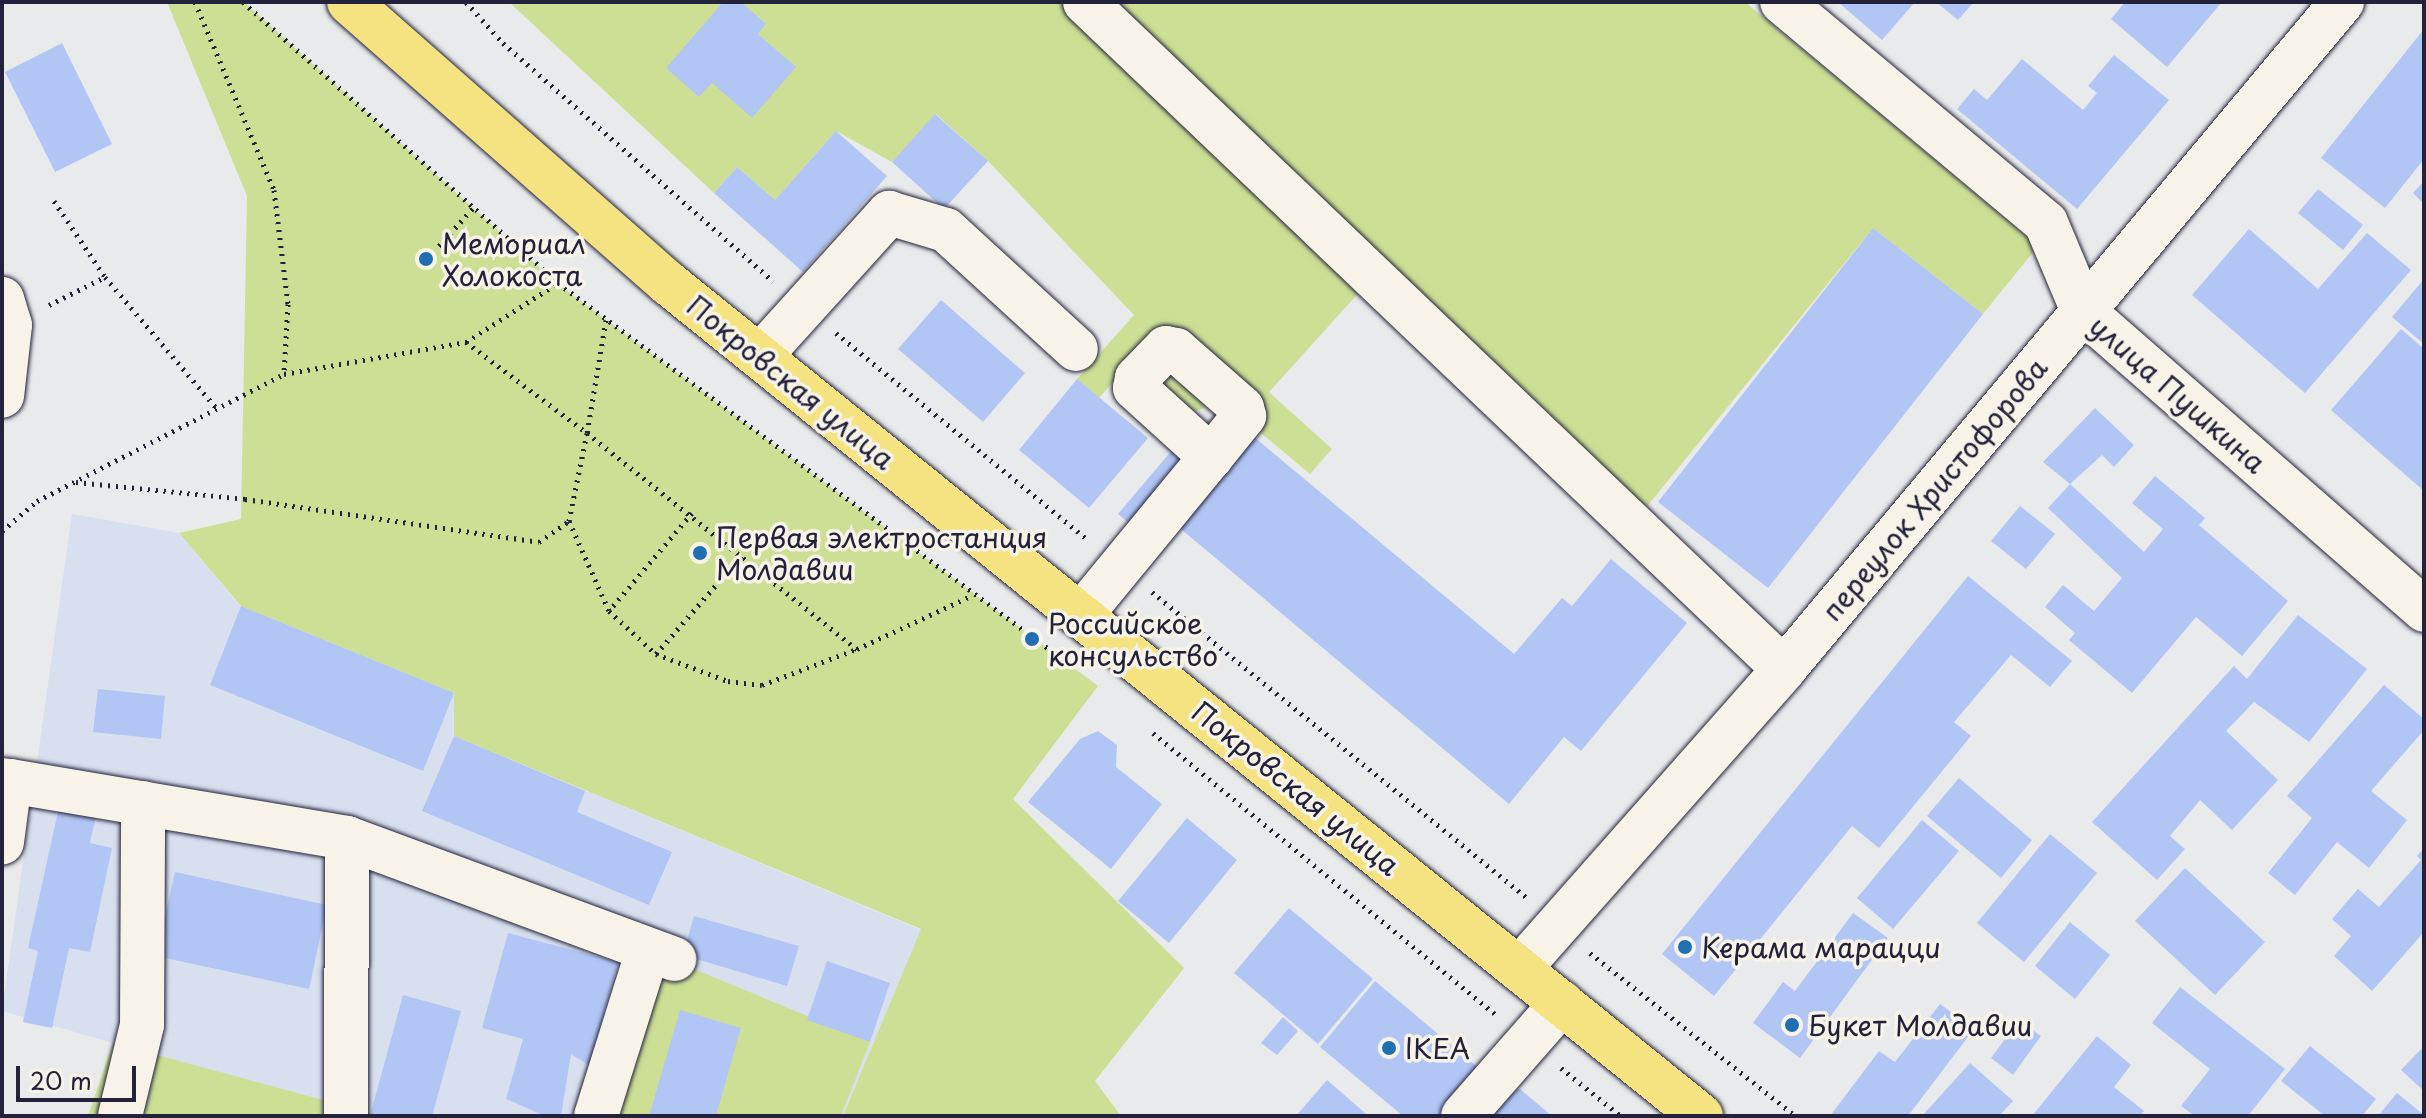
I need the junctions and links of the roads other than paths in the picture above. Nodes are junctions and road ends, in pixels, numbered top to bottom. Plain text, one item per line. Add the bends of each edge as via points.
1 (349, 2) edge
2 (383, 2) edge
3 (1085, 2) edge
4 (1782, 2) edge
5 (2342, 2) edge
6 (449, 90) junction
7 (2083, 311) junction
8 (6, 312) edge
9 (1076, 349) dead end
10 (760, 356) junction
11 (2, 396) edge
12 (1211, 457) dead end
13 (2424, 610) edge
14 (1081, 615) junction
15 (1784, 669) junction
16 (6, 780) edge
17 (143, 803) junction
18 (347, 838) junction
19 (2, 842) edge
20 (1519, 969) junction
21 (1562, 1003) junction
22 (120, 1116) edge
23 (346, 1116) edge
24 (596, 1116) edge
25 (1463, 1116) edge
26 (1701, 1116) edge

1 - 6 main road, Покровская улица
2 - 6 main road, Покровская улица
3 - 15 street
4 - 7 street, улица Пушкина via 2046,223
5 - 7 street, переулок Христофорова
6 - 10 main road, Покровская улица
7 - 13 street, улица Пушкина
7 - 15 street, переулок Христофорова
8 - 11 street
9 - 10 street via 946,230 889,213
10 - 14 main road, Покровская улица
12 - 14 street
14 - 20 main road, Покровская улица
15 - 20 street, переулок Христофорова
16 - 17 street
16 - 19 street
17 - 18 street
17 - 22 street via 142,1025
18 - 23 street
18 - 24 street via 661,954
20 - 21 main road, Покровская улица
21 - 25 street
21 - 26 main road, Покровская улица

